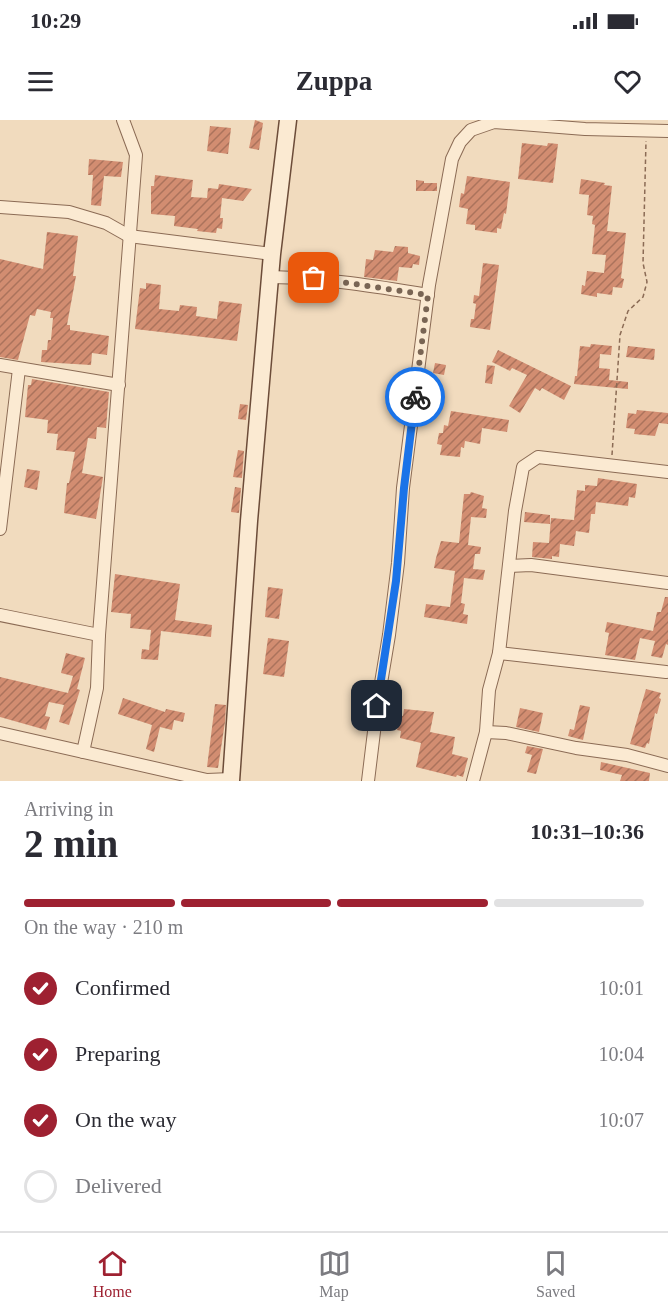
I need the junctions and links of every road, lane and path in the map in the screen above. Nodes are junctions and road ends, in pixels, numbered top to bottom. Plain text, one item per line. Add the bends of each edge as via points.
1 (123, 120) edge
2 (288, 120) edge
3 (668, 131) edge
4 (647, 132) junction
5 (0, 207) edge
6 (129, 236) junction
7 (272, 254) junction
8 (271, 277) junction
9 (428, 295) junction
10 (0, 365) edge
11 (19, 369) junction
12 (119, 385) junction
13 (611, 466) junction
14 (668, 472) edge
15 (0, 529) edge
16 (509, 567) junction
17 (668, 584) edge
18 (0, 615) edge
19 (99, 635) junction
20 (499, 653) junction
21 (666, 672) dead end
22 (486, 732) junction
23 (0, 733) edge
24 (83, 752) junction
25 (668, 766) edge
26 (231, 780) edge
27 (368, 781) edge
28 (473, 781) edge

1 - 6 street via 136,155
2 - 7 main road
3 - 4 street
4 - 9 street via 494,122 471,130 452,159
4 - 13 path via 642,263 647,282 643,297 628,311 620,335
5 - 6 street via 69,212 106,223
6 - 7 street
6 - 12 street
7 - 8 main road
8 - 9 street via 344,281
8 - 26 main road
9 - 27 street
10 - 11 street
11 - 12 street
11 - 15 street
12 - 19 street
13 - 14 street
13 - 16 street via 538,457 523,467
16 - 17 street via 531,565
16 - 20 street
18 - 19 street
19 - 24 street via 96,688
20 - 21 street
20 - 22 street via 489,690
22 - 25 street via 627,755
22 - 28 street
23 - 24 street
24 - 26 street via 207,780

